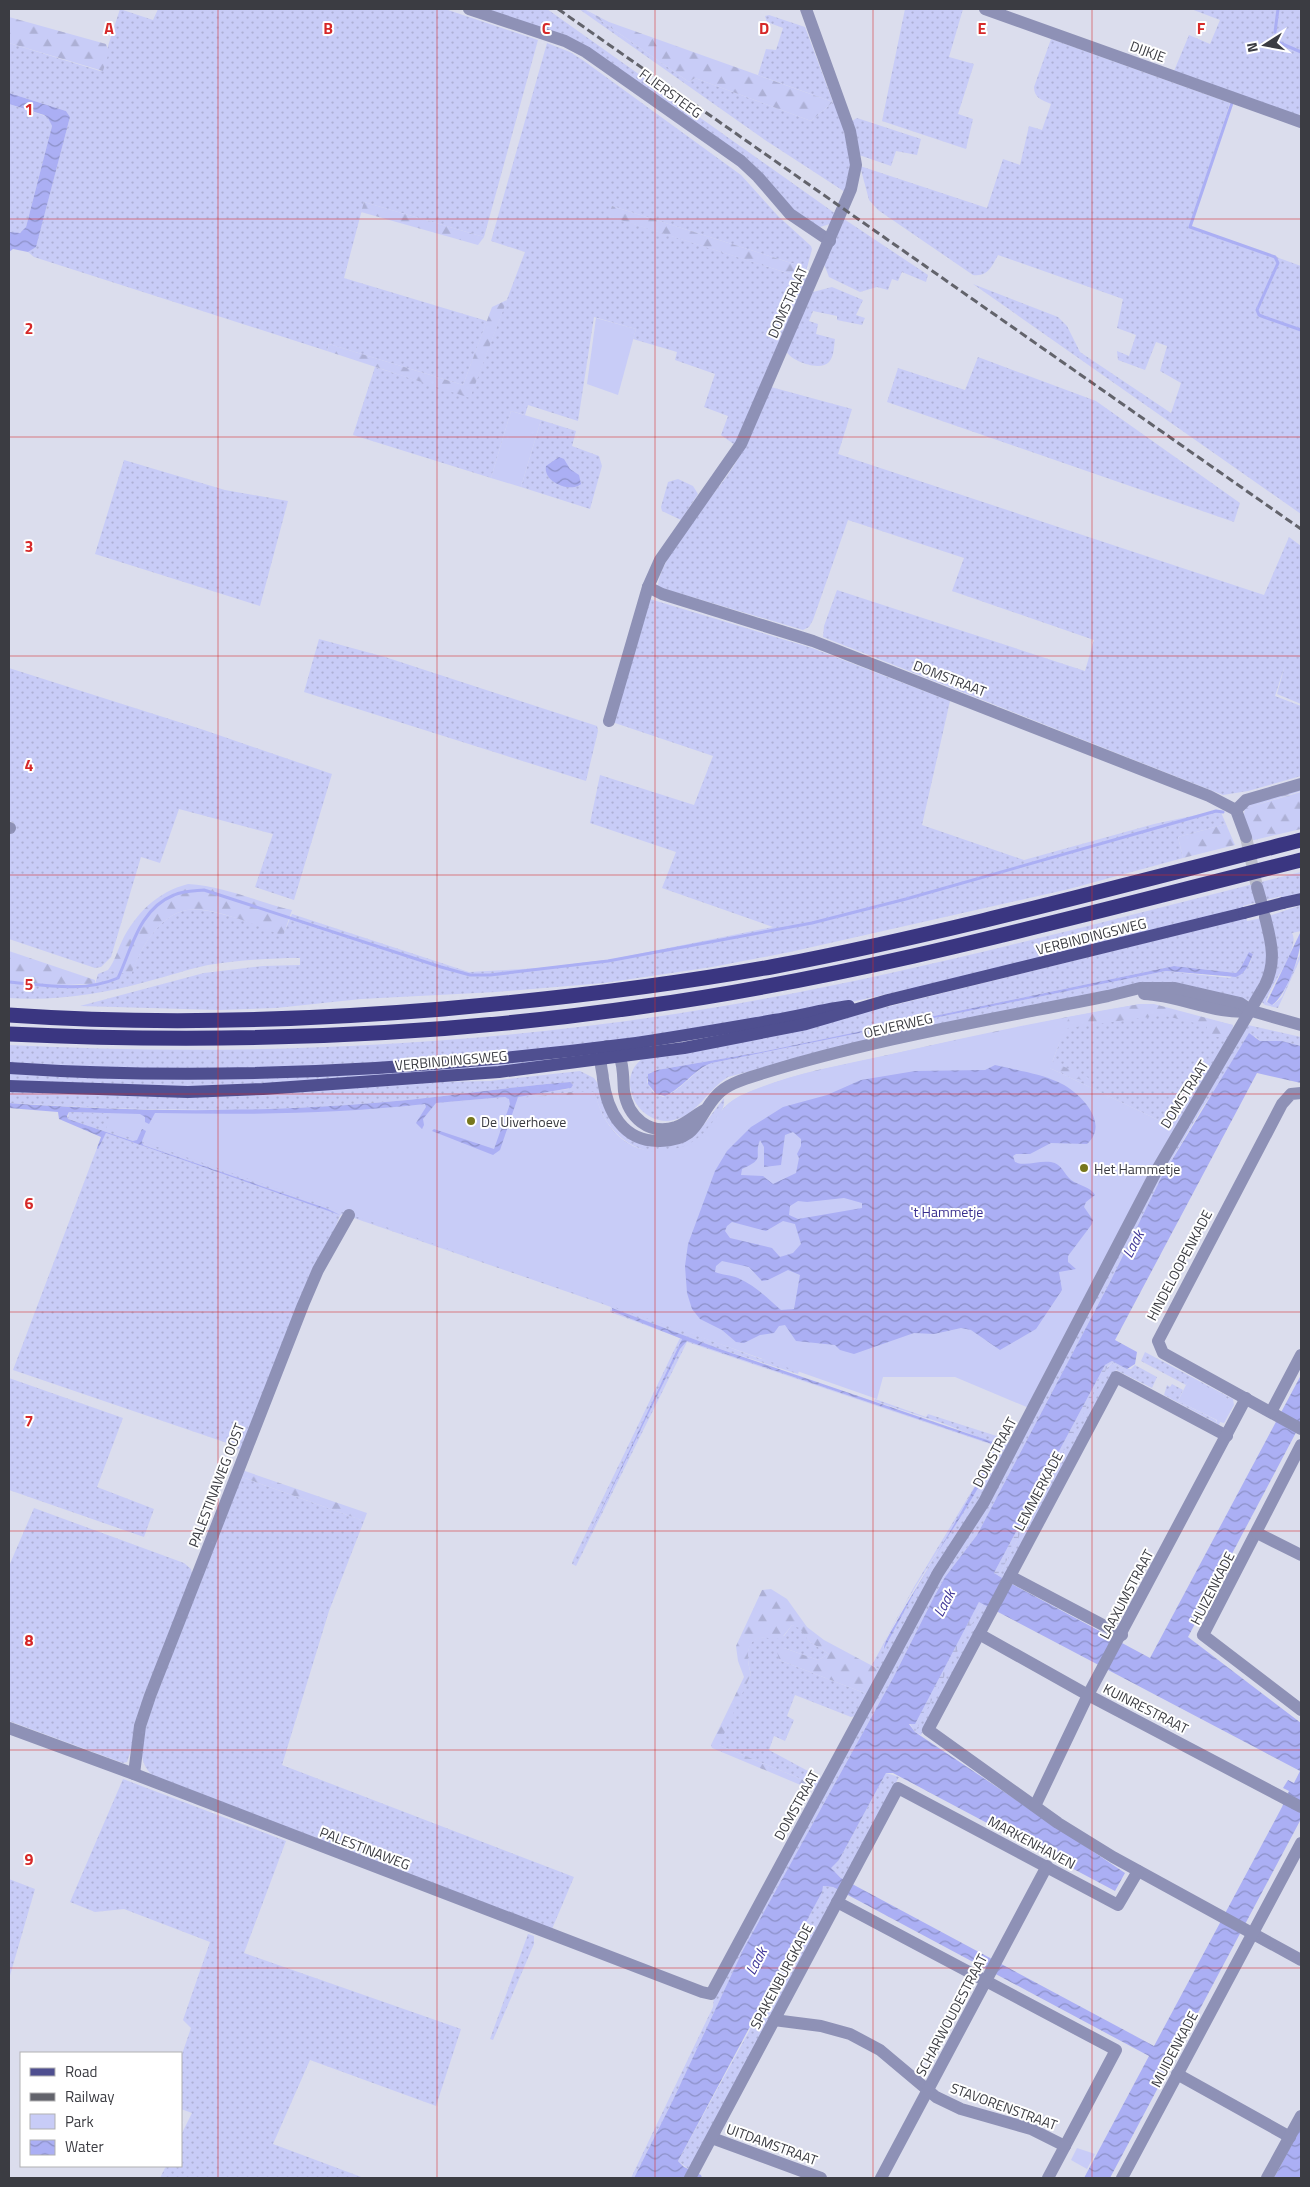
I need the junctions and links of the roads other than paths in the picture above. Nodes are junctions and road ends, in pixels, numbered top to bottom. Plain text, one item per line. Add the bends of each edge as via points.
1 (469, 9) edge
2 (806, 9) edge
3 (985, 9) edge
4 (1301, 122) edge
5 (830, 240) junction
6 (648, 587) junction
7 (609, 720) dead end
8 (1301, 784) edge
9 (1236, 810) junction
10 (1246, 837) tunnel mouth
11 (1301, 840) edge
12 (1301, 860) edge
13 (1257, 887) tunnel mouth
14 (1301, 899) edge
15 (1261, 901) dead end
16 (1265, 917) dead end
17 (888, 1000) junction
18 (1252, 1011) junction
19 (9, 1015) edge
20 (1301, 1025) edge
21 (9, 1034) edge
22 (607, 1046) junction
23 (620, 1057) junction
24 (601, 1060) junction
25 (9, 1068) edge
26 (9, 1086) edge
27 (1301, 1093) edge
28 (706, 1108) junction
29 (348, 1215) dead end
30 (1301, 1355) edge
31 (1246, 1398) junction
32 (1276, 1416) junction
33 (1298, 1428) edge
34 (1227, 1436) junction
35 (1301, 1445) edge
36 (1257, 1533) junction
37 (1301, 1555) edge
38 (1010, 1576) junction
39 (979, 1634) junction
40 (1120, 1637) junction
41 (1088, 1695) junction
42 (1301, 1710) edge
43 (9, 1728) edge
44 (928, 1730) joint
45 (134, 1774) junction
46 (898, 1788) joint
47 (1034, 1806) junction
48 (1301, 1807) edge
49 (1301, 1843) edge
50 (1047, 1866) junction
51 (1138, 1871) junction
52 (839, 1898) junction
53 (1248, 1932) junction
54 (1301, 1960) edge
55 (988, 1977) junction
56 (711, 1994) joint
57 (774, 2020) junction
58 (1177, 2074) junction
59 (928, 2091) junction
60 (1301, 2116) edge
61 (1290, 2137) junction
62 (712, 2138) junction
63 (1065, 2146) junction
64 (692, 2174) edge
65 (822, 2178) edge
66 (881, 2178) edge
67 (1048, 2178) edge
68 (1122, 2178) edge
69 (1267, 2178) edge

1 - 5 street, FLIERSTEEG via 565,42 596,58 741,161 790,214
2 - 5 street, DOMSTRAAT via 844,111 855,153 856,172
3 - 4 street, DIJKJE
5 - 6 street, DOMSTRAAT via 741,444 660,560
6 - 7 street, DOMSTRAAT
6 - 9 street, DOMSTRAAT via 816,642 1209,796
8 - 9 street via 1246,800
9 - 10 street
11 - 19 highway via 903,940 774,966 553,1000 352,1016 156,1021
12 - 21 highway via 905,958 638,1008 350,1035 177,1039
13 - 15 street
14 - 17 main road, VERBINDINGSWEG, bridge
16 - 18 street, DOMSTRAAT via 1273,948 1272,964 1268,980
17 - 22 main road, VERBINDINGSWEG
17 - 23 main road, VERBINDINGSWEG via 846,1014 761,1034
18 - 20 street, OEVERWEG
18 - 28 street, OEVERWEG via 1240,1003 1169,988 1134,989 780,1068 727,1086
18 - 56 street, DOMSTRAAT via 1158,1168 992,1488 938,1573
22 - 23 street
22 - 24 street
22 - 25 main road, VERBINDINGSWEG via 494,1059 325,1070 144,1073
23 - 24 main road, VERBINDINGSWEG
23 - 28 street, OEVERWEG via 628,1106 645,1125 670,1128 686,1122
24 - 26 main road, VERBINDINGSWEG via 499,1072 263,1089 188,1092
24 - 28 street, OEVERWEG via 609,1107 620,1124 633,1135 658,1141 677,1138 694,1130
27 - 31 street, HINDELOOPENKADE via 1291,1094 1282,1104 1158,1336 1158,1345 1163,1353
29 - 45 street, PALESTINAWEG OOST via 318,1270 150,1696 140,1726
30 - 32 street
31 - 32 street, HINDELOOPENKADE
31 - 34 street, LAAXUMSTRAAT
32 - 33 street, HINDELOOPENKADE
34 - 38 street, LEMMERKADE via 1116,1377
34 - 40 street, LAAXUMSTRAAT
35 - 36 street, HUIZENKADE
36 - 37 street
36 - 42 street, HUIZENKADE via 1203,1635
38 - 39 street, LEMMERKADE
38 - 40 street
39 - 41 street, KUINRESTRAAT
39 - 44 street, LEMMERKADE
40 - 41 street, LAAXUMSTRAAT
41 - 47 street, LAAXUMSTRAAT
41 - 48 street, KUINRESTRAAT
43 - 45 street, PALESTINAWEG
44 - 47 street, MARKENHAVEN
45 - 56 street, PALESTINAWEG
46 - 50 street, MARKENHAVEN
46 - 52 street, SPAKENBURGKADE
47 - 51 street, MARKENHAVEN
49 - 53 street, MUIDENKADE
50 - 51 street, MARKENHAVEN via 1118,1905
50 - 55 street, SCHARWOUDESTRAAT
51 - 53 street, MARKENHAVEN
52 - 55 street
52 - 57 street, SPAKENBURGKADE
53 - 54 street, MARKENHAVEN
53 - 58 street, MUIDENKADE
55 - 59 street, SCHARWOUDESTRAAT
55 - 63 street via 1116,2050
57 - 59 street, STAVORENSTRAAT via 831,2028 859,2038 880,2050
57 - 62 street, SPAKENBURGKADE
58 - 61 street
58 - 68 street, MUIDENKADE
59 - 63 street, STAVORENSTRAAT via 953,2106 1019,2125
59 - 66 street, SCHARWOUDESTRAAT
60 - 61 street
61 - 69 street
62 - 64 street, SPAKENBURGKADE
62 - 65 street, UITDAMSTRAAT
63 - 67 street

